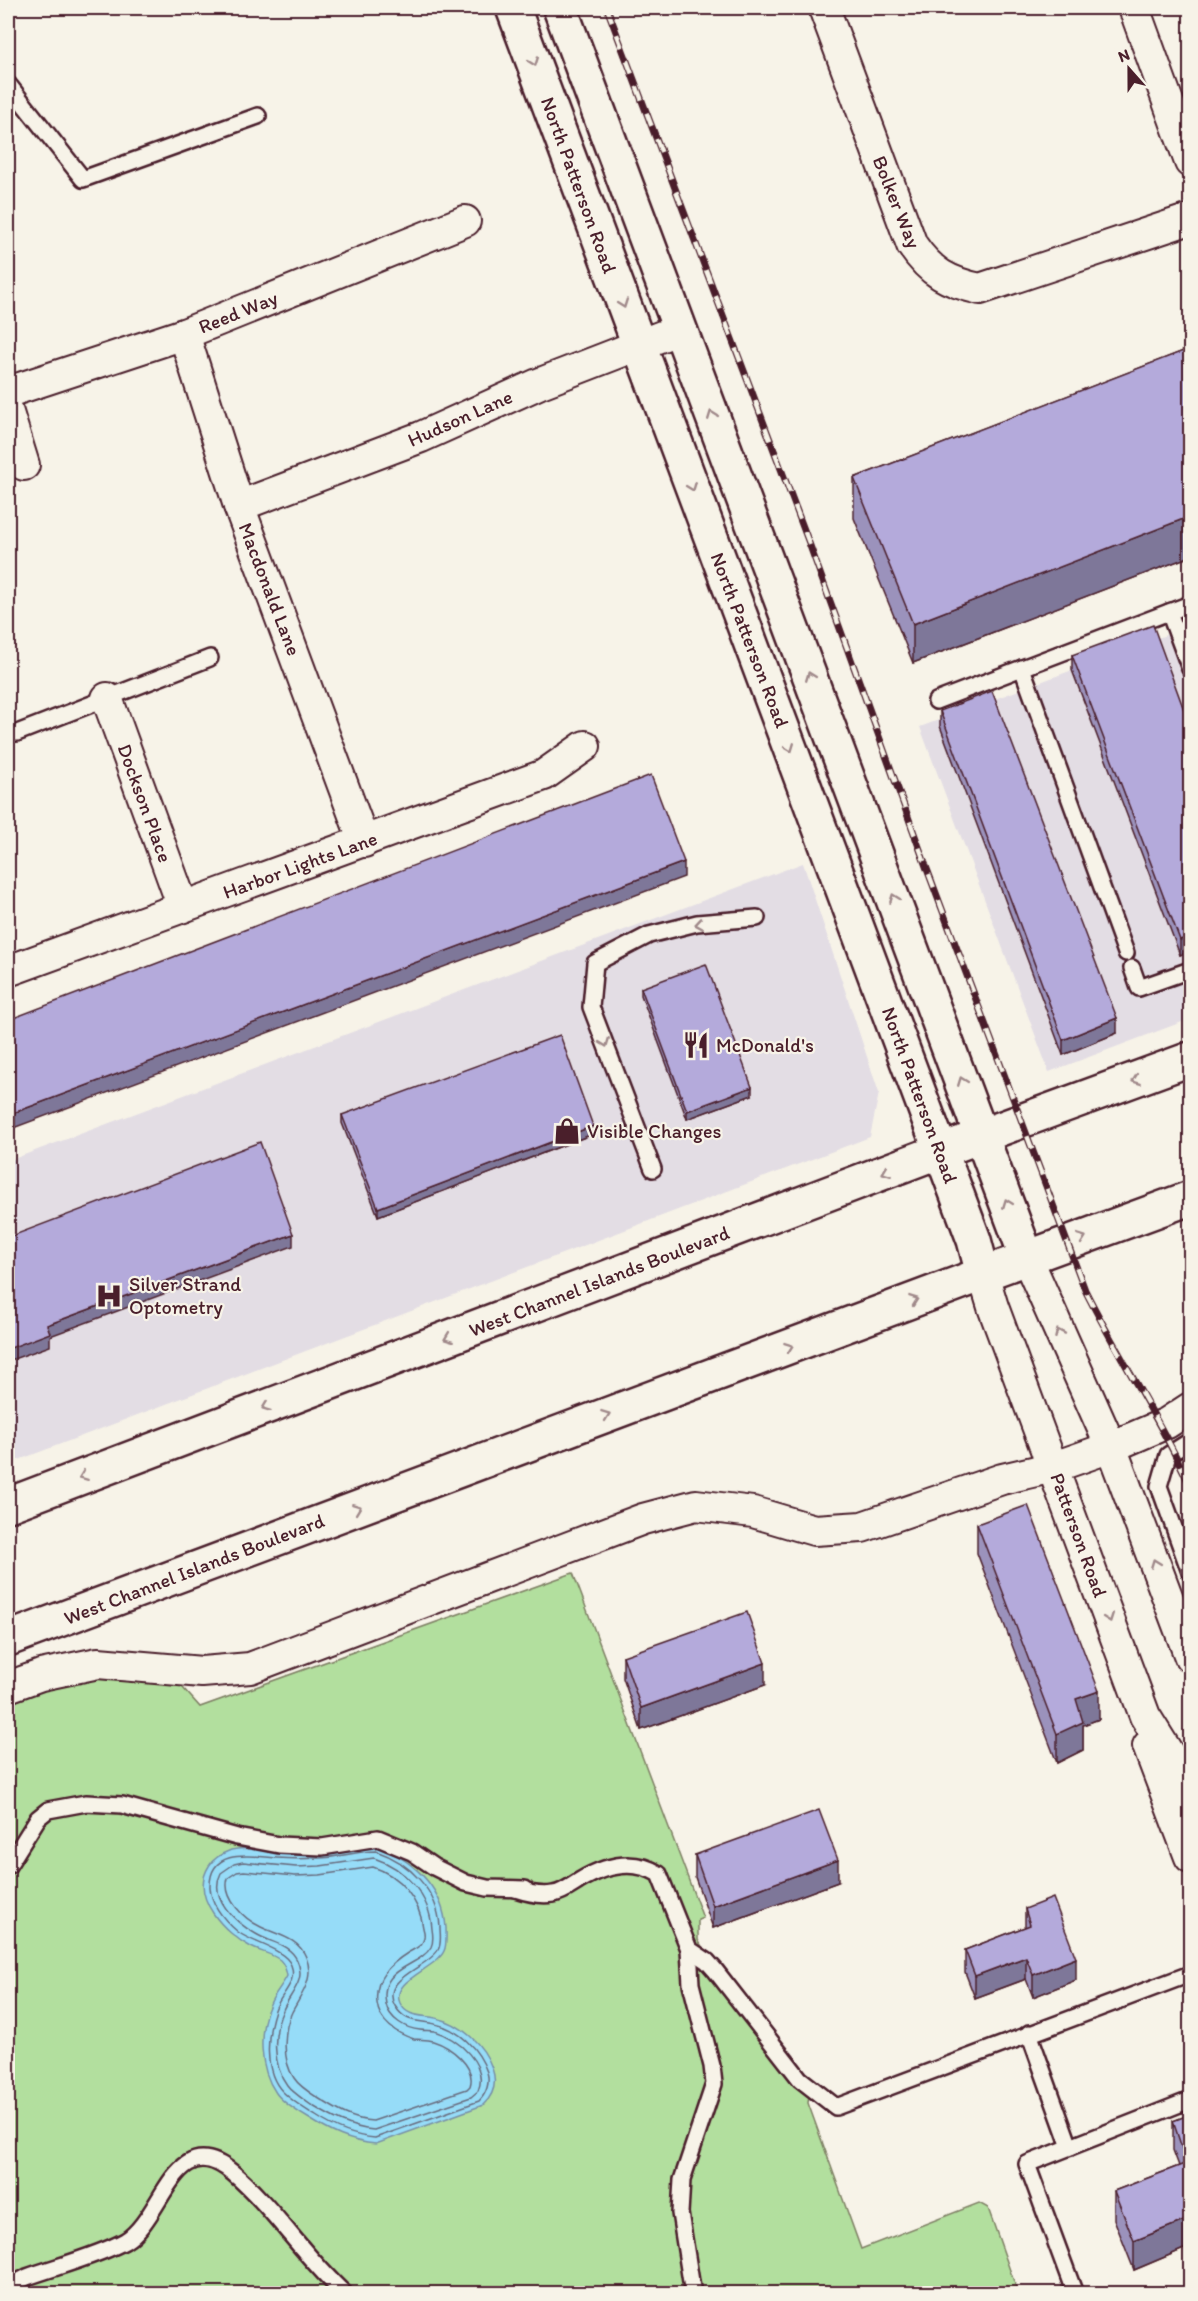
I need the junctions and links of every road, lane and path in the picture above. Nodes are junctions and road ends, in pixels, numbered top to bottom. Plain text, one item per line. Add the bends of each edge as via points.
1 (513, 8) edge
2 (560, 8) edge
3 (824, 8) edge
4 (1134, 8) edge
5 (8, 84) edge
6 (258, 116) dead end
7 (1191, 162) edge
8 (1191, 219) edge
9 (465, 220) dead end
10 (680, 328) junction
11 (184, 334) junction
12 (638, 344) junction
13 (8, 392) edge
14 (8, 413) edge
15 (24, 465) dead end
16 (239, 506) junction
17 (1191, 604) edge
18 (1169, 612) junction
19 (210, 658) dead end
20 (1022, 668) junction
21 (1191, 669) edge
22 (107, 698) junction
23 (936, 700) dead end
24 (17, 733) dead end
25 (585, 746) dead end
26 (364, 842) junction
27 (183, 907) junction
28 (757, 918) dead end
29 (1191, 970) edge
30 (8, 971) edge
31 (1191, 1059) edge
32 (982, 1136) junction
33 (940, 1151) junction
34 (653, 1169) dead end
35 (1191, 1198) edge
36 (1027, 1258) junction
37 (984, 1274) junction
38 (1191, 1408) edge
39 (1191, 1442) edge
40 (1111, 1447) junction
41 (1054, 1467) junction
42 (8, 1505) edge
43 (1191, 1572) edge
44 (8, 1639) edge
45 (1191, 1657) edge
46 (8, 1688) edge
47 (1145, 1716) junction
48 (1191, 1788) edge
49 (1191, 1857) edge
50 (8, 1866) edge
51 (689, 1949) junction
52 (1191, 1974) edge
53 (1029, 2033) junction
54 (1191, 2100) edge
55 (1070, 2147) junction
56 (8, 2292) edge
57 (345, 2294) edge
58 (693, 2294) edge
59 (1075, 2294) edge

1 -> 12 street, North Patterson Road
2 - 10 street
3 - 8 street, Bolker Way via 912,245 940,276 980,289
4 - 7 street
5 - 6 lane via 83,179
9 - 11 street, Reed Way
10 - 12 street, Hudson Lane
32 -> 10 street
11 - 13 street, Reed Way
11 - 16 street, Macdonald Lane
12 - 16 street, Hudson Lane via 421,437
12 -> 33 street, North Patterson Road
14 - 15 street
16 - 26 street, Macdonald Lane
17 - 18 lane
18 - 20 lane
18 - 21 lane
19 - 22 lane
20 - 23 lane
20 - 29 lane via 1139,988
22 - 24 lane
22 - 27 street, Dockson Place
25 - 26 street, Harbor Lights Lane via 544,775
26 - 27 street, Harbor Lights Lane
27 - 30 street, Harbor Lights Lane
28 -> 34 lane via 697,923 649,935 595,963 591,1007
31 -> 32 street, West Channel Islands Boulevard
32 - 33 street, West Channel Islands Boulevard
36 -> 32 street
33 - 37 street, North Patterson Road
33 -> 42 street, West Channel Islands Boulevard
36 -> 35 street, West Channel Islands Boulevard
36 - 37 street, West Channel Islands Boulevard
40 -> 36 street
37 - 41 street, Patterson Road
44 -> 37 street, West Channel Islands Boulevard
38 - 40 street
39 - 43 lane via 1168,1455 1159,1486
40 - 41 street
45 -> 40 street
41 - 46 street via 1002,1479 862,1527 814,1530 753,1512 696,1505 643,1519 250,1668 202,1672 98,1664 41,1675
41 -> 47 street, Patterson Road
47 - 48 street, Patterson Road
47 - 49 street via 1148,1744
50 - 51 lane via 38,1818 48,1809 86,1803 122,1805 237,1837 301,1848 378,1838 412,1852 466,1883 487,1888 554,1894 592,1874 631,1864 659,1874
51 - 53 lane via 715,1970 800,2079 836,2107
51 - 58 lane via 691,1984 714,2084 682,2180 680,2213
52 - 53 lane
53 - 55 lane
54 - 55 lane
55 - 59 lane via 1027,2164
56 - 57 lane via 12,2285 27,2277 126,2240 142,2226 180,2168 204,2159 232,2173

